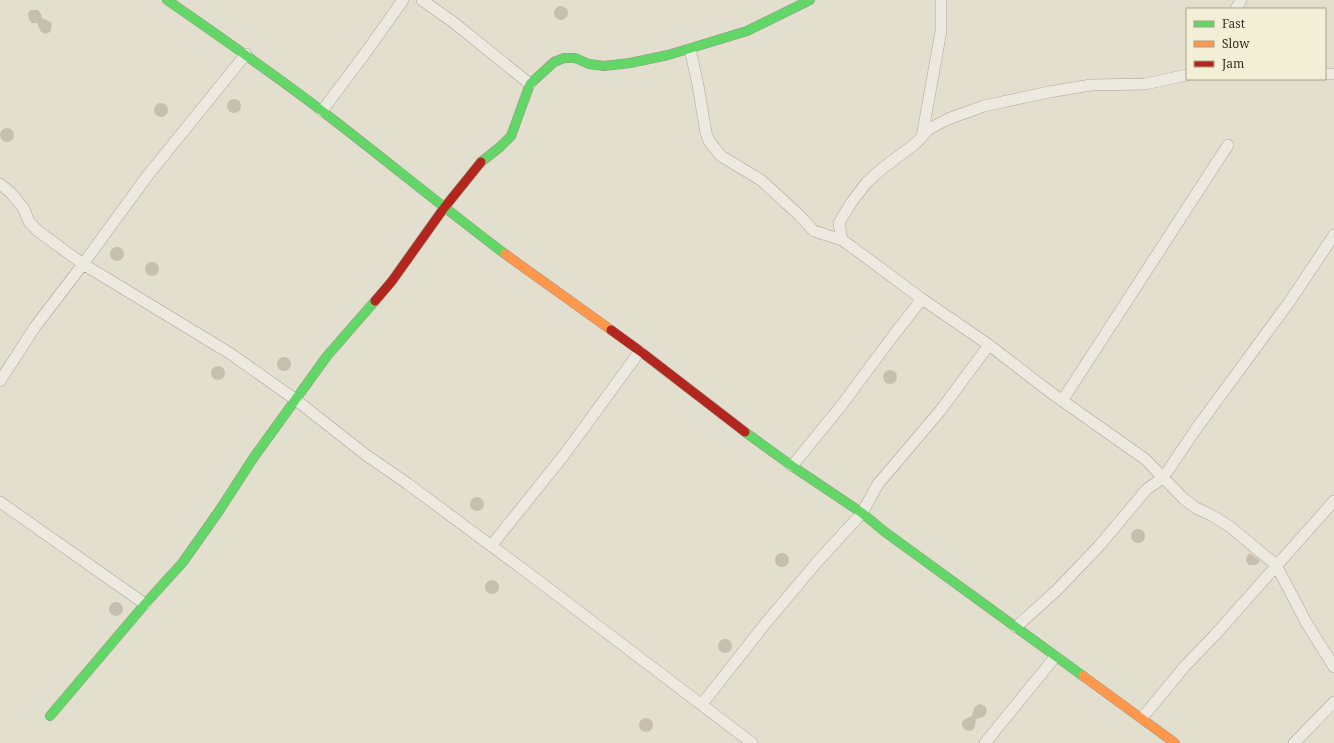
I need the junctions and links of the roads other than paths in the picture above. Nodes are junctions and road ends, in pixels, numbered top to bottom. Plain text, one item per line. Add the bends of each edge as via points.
1 (167, 0) edge
2 (403, 0) edge
3 (422, 0) edge
4 (810, 0) edge
5 (941, 0) edge
6 (690, 49) junction
7 (246, 54) junction
8 (1186, 75) edge
9 (530, 84) junction
10 (322, 111) junction
11 (922, 137) junction
12 (1228, 145) dead end
13 (0, 184) edge
14 (444, 208) junction
15 (1334, 235) edge
16 (842, 240) junction
17 (83, 264) junction
18 (922, 299) junction
19 (989, 345) junction
20 (640, 351) junction
21 (0, 381) edge
22 (296, 400) junction
23 (1062, 401) junction
24 (792, 466) junction
25 (1163, 478) junction
26 (1334, 501) edge
27 (0, 502) edge
28 (862, 512) junction
29 (491, 546) junction
30 (1276, 566) junction
31 (145, 604) junction
32 (1016, 628) junction
33 (1055, 657) junction
34 (1334, 667) edge
35 (1334, 702) edge
36 (702, 704) junction
37 (50, 716) dead end
38 (1142, 718) junction
39 (752, 743) edge
40 (985, 743) edge
41 (1175, 743) edge
42 (1294, 743) edge

1 - 7 street
2 - 10 street
3 - 9 street
4 - 6 street via 747,31
5 - 11 street via 940,30
6 - 9 street via 645,60 604,66 589,64 575,58 564,58 554,62
6 - 16 street via 709,141 721,156 760,180 814,231
7 - 10 street
7 - 17 street via 148,175
8 - 11 street via 1145,84 1091,85 984,106 948,119 929,129
9 - 14 street via 510,136 480,163
10 - 14 street
11 - 16 street via 867,182 839,223
12 - 23 street
13 - 17 street via 24,209 29,222 38,231
14 - 20 street
14 - 22 street via 392,281 327,356
15 - 25 street
16 - 18 street
17 - 21 street via 35,327
17 - 22 street via 231,354
18 - 19 street
18 - 24 street
19 - 23 street
19 - 28 street via 940,411 878,484
20 - 24 street
20 - 29 street via 564,455
22 - 29 street via 366,455
22 - 31 street via 183,562
23 - 25 street via 1145,459
24 - 28 street
25 - 30 street via 1184,499 1229,526
25 - 32 street via 1147,488 1099,546
26 - 30 street
27 - 31 street
28 - 32 street
28 - 36 street via 789,595
29 - 36 street
30 - 34 street
30 - 38 street via 1185,666
31 - 37 street
32 - 33 street
33 - 38 street
33 - 40 street
35 - 42 street
36 - 39 street
38 - 41 street

